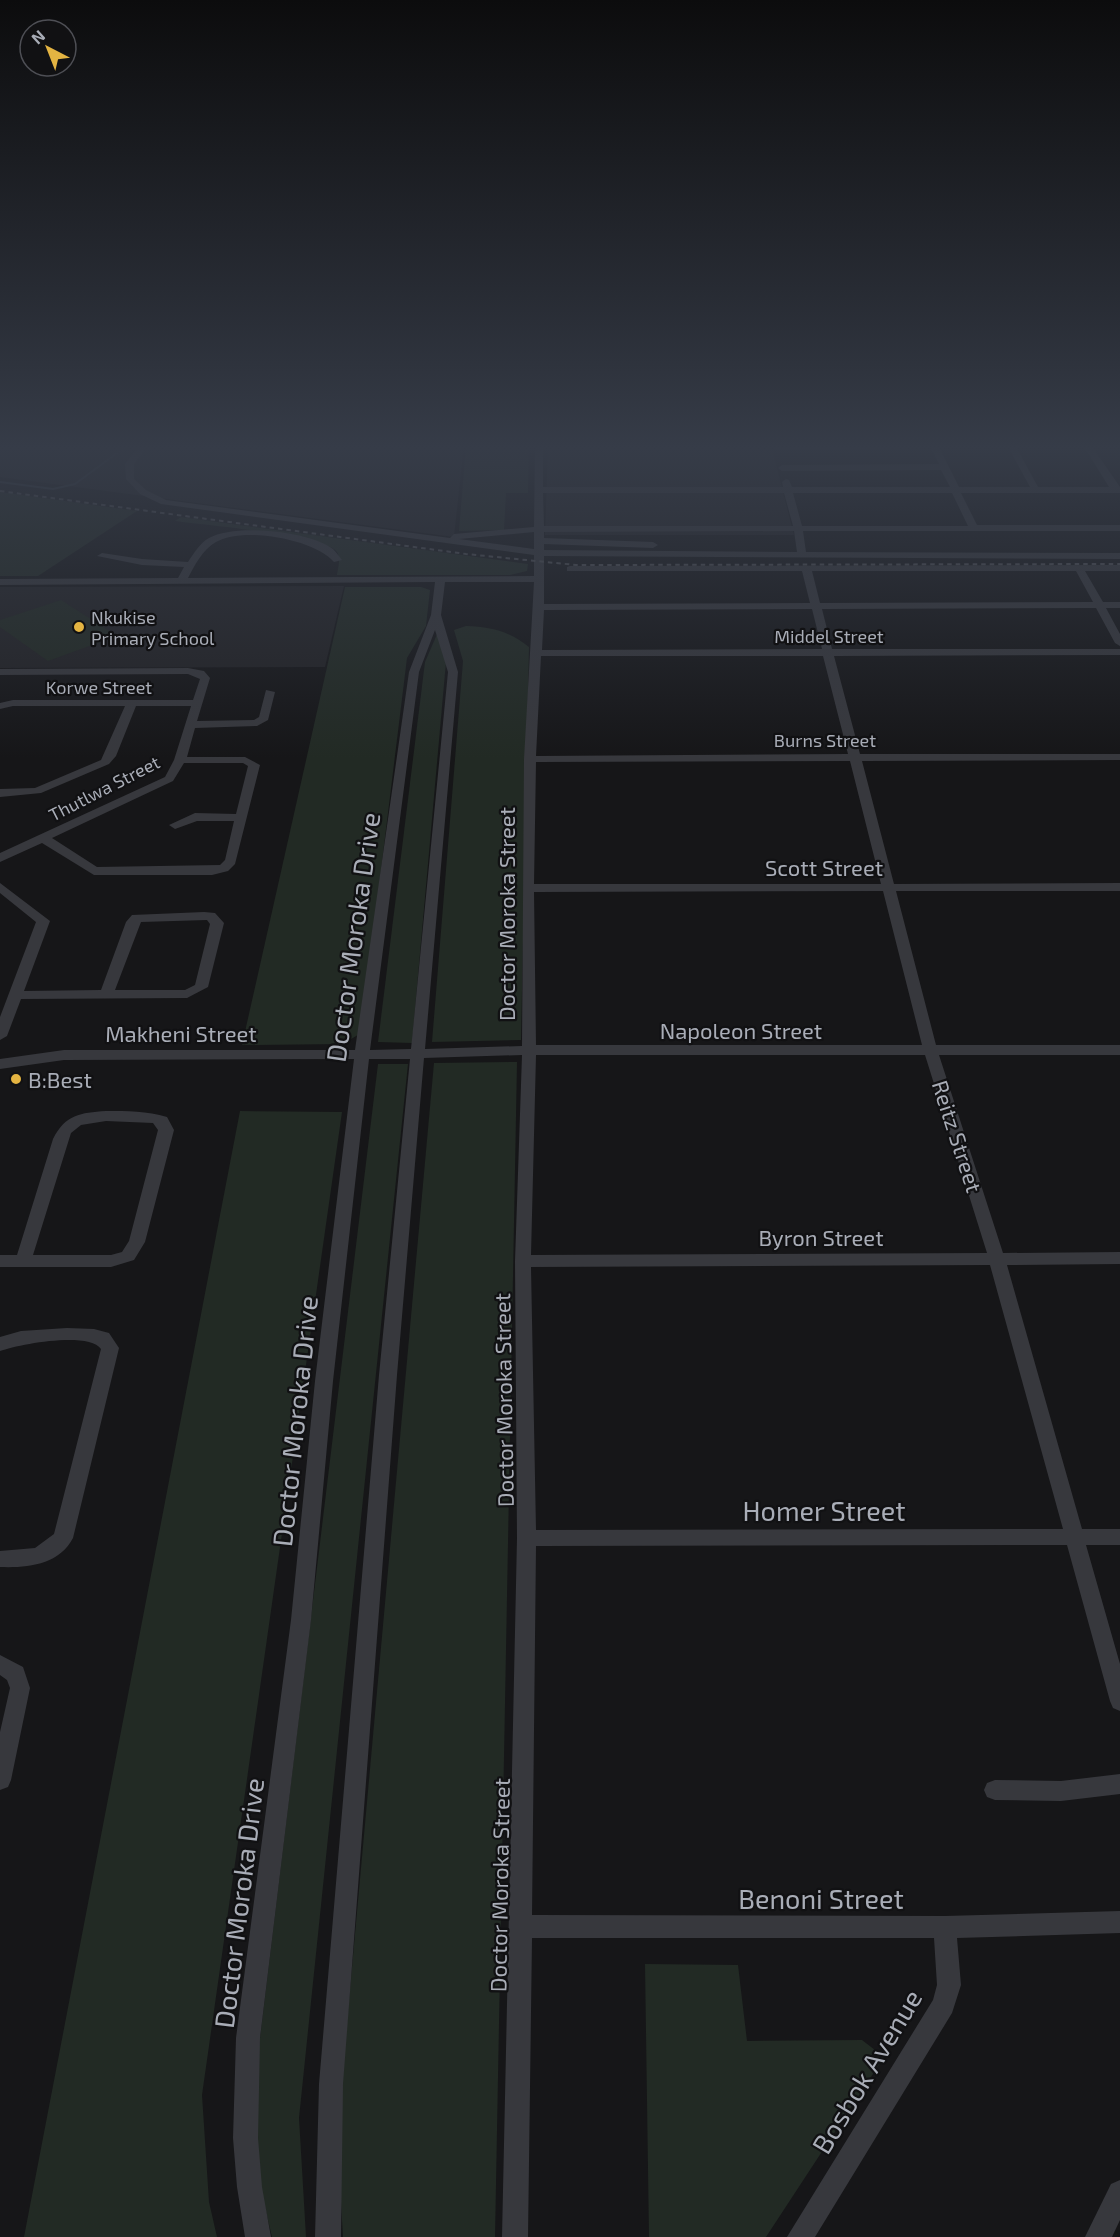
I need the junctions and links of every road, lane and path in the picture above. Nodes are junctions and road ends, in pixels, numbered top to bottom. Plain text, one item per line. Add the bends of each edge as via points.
1 (204, 549) edge
2 (329, 549) edge
3 (474, 549) edge
4 (539, 549) edge
5 (713, 549) edge
6 (802, 549) edge
7 (741, 555) junction
8 (102, 556) dead end
9 (1120, 556) edge
10 (337, 560) dead end
11 (804, 562) junction
12 (191, 565) junction
13 (539, 565) junction
14 (1079, 568) junction
15 (1120, 568) edge
16 (570, 569) dead end
17 (476, 580) junction
18 (440, 581) junction
19 (0, 582) edge
20 (181, 582) junction
21 (437, 595) junction
22 (1100, 605) junction
23 (1120, 605) edge
24 (816, 606) junction
25 (539, 607) junction
26 (436, 615) junction
27 (1120, 643) edge
28 (1120, 652) edge
29 (537, 653) junction
30 (828, 653) junction
31 (0, 672) edge
32 (270, 692) dead end
33 (198, 702) junction
34 (132, 703) junction
35 (0, 706) edge
36 (191, 725) junction
37 (1120, 757) edge
38 (855, 758) junction
39 (530, 759) junction
40 (180, 760) junction
41 (0, 792) edge
42 (240, 818) junction
43 (175, 825) dead end
44 (43, 838) junction
45 (0, 858) edge
46 (0, 887) edge
47 (1120, 887) edge
48 (528, 888) junction
49 (889, 888) junction
50 (107, 994) junction
51 (16, 995) junction
52 (0, 1036) edge
53 (529, 1050) junction
54 (1120, 1050) edge
55 (931, 1052) junction
56 (362, 1054) junction
57 (418, 1054) junction
58 (0, 1064) edge
59 (1120, 1258) edge
60 (997, 1259) junction
61 (0, 1261) edge
62 (23, 1261) junction
63 (523, 1261) junction
64 (0, 1344) edge
65 (1074, 1537) junction
66 (1120, 1537) edge
67 (527, 1538) junction
68 (0, 1559) edge
69 (0, 1664) edge
70 (1120, 1701) edge
71 (0, 1780) edge
72 (1120, 1784) edge
73 (996, 1790) dead end
74 (1120, 1922) edge
75 (521, 1926) junction
76 (945, 1926) junction
77 (1120, 2193) edge
78 (258, 2237) edge
79 (328, 2237) edge
80 (515, 2237) edge
81 (800, 2237) edge
82 (1098, 2237) edge

1 - 12 street
2 - 10 street
3 - 13 street
4 - 13 street, Doctor Moroka Street
5 - 7 street
6 - 11 street, Reitz Street
7 - 11 street
7 - 13 street
8 - 12 street
9 - 11 street
11 - 14 street
11 - 16 street
11 - 24 street, Reitz Street
12 - 20 street
13 - 17 street
13 - 25 street, Doctor Moroka Street
14 - 15 street
14 - 22 street
17 - 18 street
17 - 21 street
18 - 20 street
18 - 21 street, Doctor Moroka Drive
19 - 20 street
21 - 26 street, Doctor Moroka Drive
22 - 23 street
22 - 24 street
22 - 27 street
24 - 25 street
24 - 30 street, Reitz Street
25 - 29 street, Doctor Moroka Street
26 - 56 street, Doctor Moroka Drive via 414,672
26 - 57 street, Doctor Moroka Drive via 453,672
28 - 30 street, Middel Street
29 - 30 street, Middel Street
29 - 39 street, Doctor Moroka Street
30 - 38 street, Reitz Street
31 - 33 street, Thutlwa Street via 196,672 205,678
32 - 36 street via 264,718 257,723
33 - 34 street, Korwe Street
33 - 36 street, Thutlwa Street
34 - 35 street, Korwe Street
34 - 41 street via 105,762 38,791
36 - 40 street, Thutlwa Street
37 - 38 street, Burns Street
38 - 39 street, Burns Street
38 - 49 street, Reitz Street
39 - 48 street, Doctor Moroka Street
40 - 42 street via 252,763 254,768
40 - 44 street, Thutlwa Street via 169,779
42 - 43 street via 195,817
42 - 44 street via 229,865 212,871 94,871
44 - 45 street, Thutlwa Street
46 - 51 street via 42,921
47 - 49 street, Scott Street
48 - 49 street, Scott Street
48 - 53 street, Doctor Moroka Street
49 - 55 street, Reitz Street
50 - 50 street via 196,991 201,987 217,927 214,919 137,918
50 - 51 street
51 - 52 street
53 - 55 street, Napoleon Street
53 - 57 street, Napoleon Street
53 - 63 street, Doctor Moroka Street
54 - 55 street, Napoleon Street
55 - 60 street, Reitz Street
56 - 57 street, Napoleon Street
56 - 58 street, Makheni Street via 64,1055
56 - 78 street, Doctor Moroka Drive via 301,1620 243,2093 245,2149
57 - 79 street, Doctor Moroka Drive via 331,2084
59 - 60 street, Byron Street
60 - 63 street, Byron Street
60 - 65 street, Reitz Street
61 - 62 street
62 - 62 street via 111,1261 128,1256 137,1242 166,1130 162,1121 148,1117 89,1118 69,1126 61,1139
63 - 67 street, Doctor Moroka Street
64 - 68 street via 17,1337 87,1335 103,1338 110,1347 63,1538 44,1555
65 - 66 street, Homer Street
65 - 67 street, Homer Street
65 - 70 street, Reitz Street
67 - 75 street, Doctor Moroka Street
69 - 71 street via 16,1674 20,1688
72 - 73 street via 1061,1791
74 - 76 street, Benoni Street
75 - 76 street, Benoni Street
75 - 80 street, Doctor Moroka Street
76 - 81 street, Bosbok Avenue via 948,1985 944,2005
77 - 82 street

